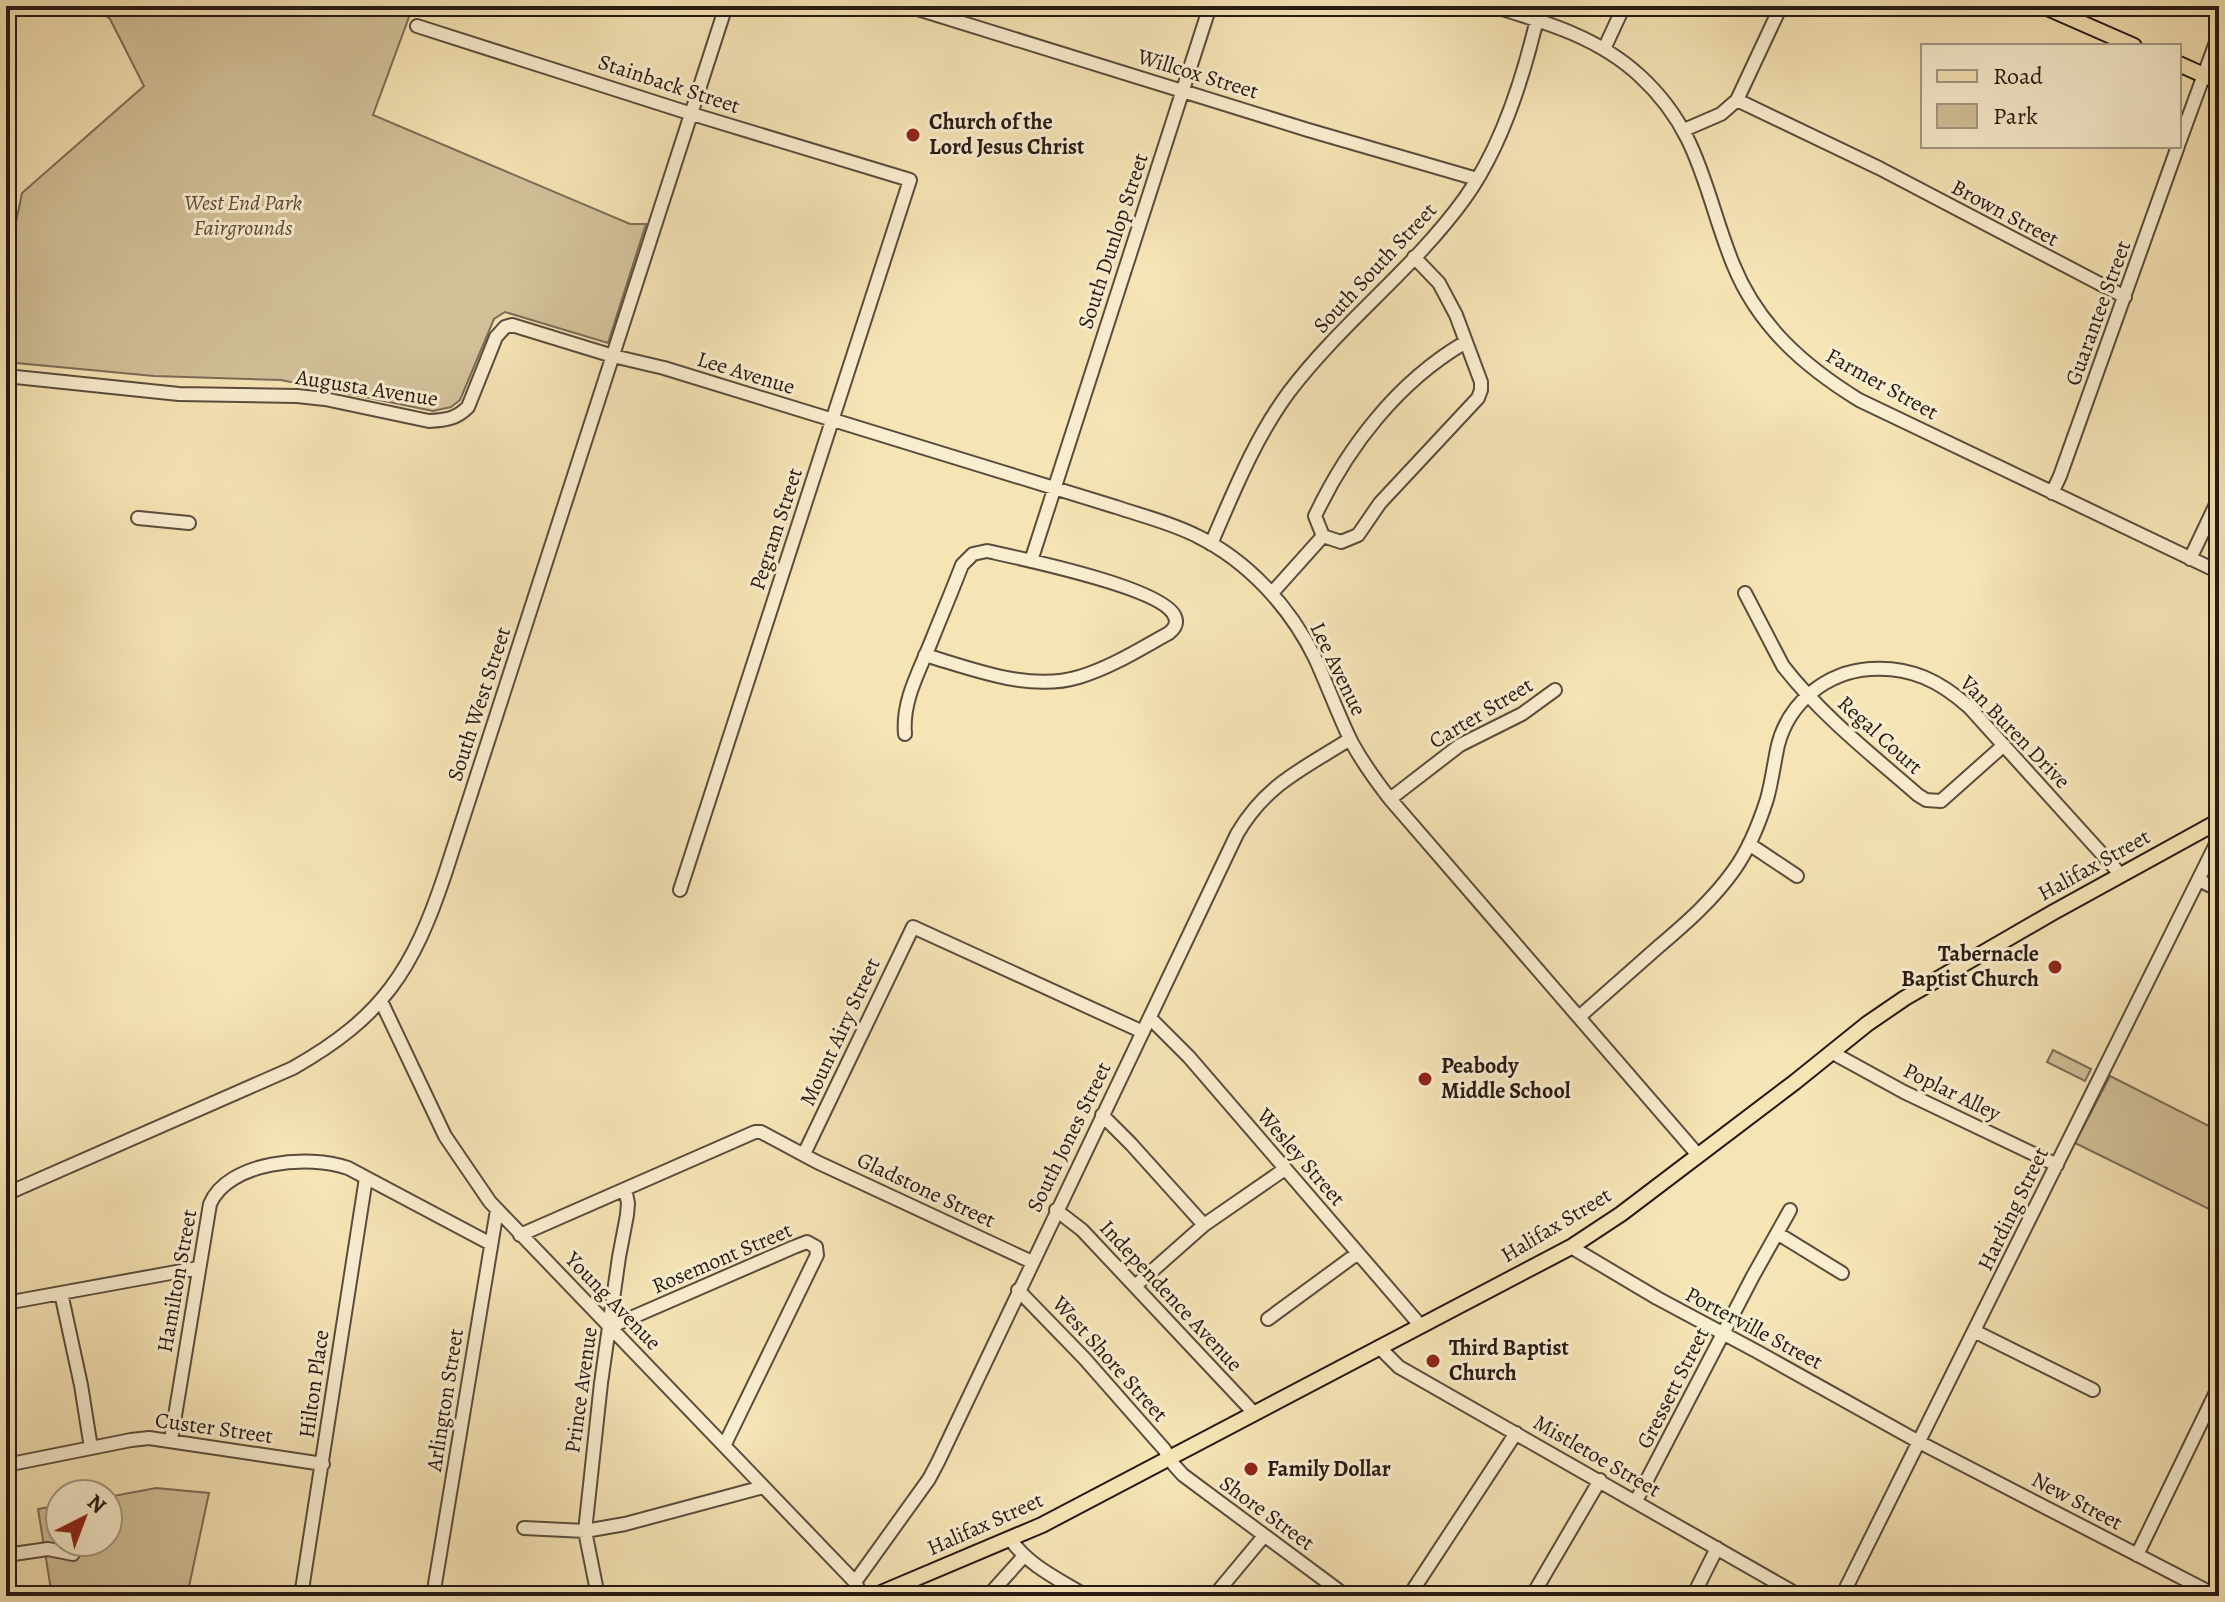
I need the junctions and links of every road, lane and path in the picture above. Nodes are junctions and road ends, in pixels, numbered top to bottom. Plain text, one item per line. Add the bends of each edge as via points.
1 (726, 6) edge
2 (908, 6) edge
3 (1210, 6) edge
4 (1492, 6) edge
5 (1540, 6) edge
6 (1624, 6) edge
7 (1781, 6) edge
8 (2043, 6) edge
9 (1537, 20) junction
10 (417, 26) dead end
11 (2219, 34) edge
12 (2129, 44) edge
13 (1604, 49) junction
14 (2181, 65) edge
15 (2204, 75) junction
16 (2219, 82) edge
17 (1182, 91) junction
18 (1737, 100) junction
19 (692, 114) junction
20 (1684, 130) junction
21 (2181, 137) edge
22 (2177, 148) edge
23 (1477, 179) junction
24 (910, 180) joint
25 (1414, 257) junction
26 (2125, 297) junction
27 (1464, 343) junction
28 (613, 356) junction
29 (6, 376) edge
30 (832, 420) junction
31 (1055, 488) junction
32 (2052, 493) junction
33 (2219, 498) edge
34 (138, 518) dead end
35 (189, 523) dead end
36 (1323, 536) junction
37 (1211, 544) junction
38 (2190, 559) junction
39 (1031, 561) junction
40 (2219, 572) edge
41 (1272, 593) junction
42 (1745, 593) dead end
43 (925, 655) junction
44 (1555, 690) dead end
45 (1808, 695) junction
46 (905, 734) dead end
47 (1350, 739) junction
48 (2004, 745) junction
49 (1390, 799) junction
50 (2219, 821) edge
51 (2219, 838) edge
52 (1749, 844) junction
53 (2121, 875) junction
54 (1797, 876) dead end
55 (2199, 880) junction
56 (680, 890) dead end
57 (2219, 890) edge
58 (381, 1001) junction
59 (1579, 1017) junction
60 (1150, 1018) junction
61 (1143, 1032) junction
62 (1831, 1052) junction
63 (1102, 1115) junction
64 (804, 1154) junction
65 (1698, 1155) junction
66 (2057, 1165) junction
67 (1285, 1169) junction
68 (366, 1178) junction
69 (625, 1189) junction
70 (6, 1194) edge
71 (497, 1210) junction
72 (1056, 1210) junction
73 (1790, 1210) dead end
74 (1204, 1225) junction
75 (1777, 1233) junction
76 (520, 1235) junction
77 (491, 1244) junction
78 (1571, 1247) junction
79 (1358, 1253) junction
80 (1032, 1262) junction
81 (198, 1268) junction
82 (1842, 1273) dead end
83 (1135, 1286) junction
84 (1018, 1290) junction
85 (61, 1293) junction
86 (6, 1303) edge
87 (1268, 1319) dead end
88 (1420, 1325) junction
89 (610, 1327) junction
90 (1974, 1331) junction
91 (1724, 1334) junction
92 (1379, 1347) junction
93 (2219, 1386) edge
94 (2093, 1390) dead end
95 (1254, 1413) junction
96 (1516, 1433) junction
97 (171, 1440) junction
98 (1919, 1442) junction
99 (724, 1446) junction
100 (91, 1448) junction
101 (1169, 1457) junction
102 (323, 1464) junction
103 (6, 1465) edge
104 (1600, 1480) junction
105 (763, 1487) junction
106 (1636, 1501) junction
107 (524, 1528) dead end
108 (585, 1531) junction
109 (1264, 1536) junction
110 (1010, 1539) junction
111 (1717, 1548) junction
112 (44, 1550) edge
113 (6, 1555) edge
114 (2137, 1555) junction
115 (1024, 1556) junction
116 (855, 1582) junction
117 (301, 1596) edge
118 (433, 1596) edge
119 (598, 1596) edge
120 (862, 1596) edge
121 (874, 1596) edge
122 (988, 1596) edge
123 (1086, 1596) edge
124 (1214, 1596) edge
125 (1346, 1596) edge
126 (1409, 1596) edge
127 (1532, 1596) edge
128 (1693, 1596) edge
129 (1800, 1596) edge
130 (1842, 1596) edge
131 (2217, 1596) edge

1 - 19 street, South West Street
2 - 17 street, Willcox Street
3 - 17 street, South Dunlop Street
4 - 9 street, Farmer Street
5 - 9 street, South South Street
6 - 13 street
7 - 18 street
8 - 12 main road
9 - 13 street, Farmer Street
9 - 23 street, South South Street via 1511,105
10 - 19 street, Stainback Street
11 - 15 street, Guarantee Street
13 - 20 street, Farmer Street via 1647,83
14 - 15 main road
15 - 16 main road
15 - 21 street, Guarantee Street
17 - 23 street, Willcox Street
17 - 31 street, South Dunlop Street
18 - 20 street via 1721,114
18 - 26 street, Brown Street
19 - 24 street, Stainback Street
19 - 28 street, South West Street
20 - 32 street, Farmer Street via 1733,264 1789,348 1859,400
22 - 26 street, Guarantee Street
23 - 25 street, South South Street
24 - 30 street, Pegram Street
25 - 27 street via 1439,283
25 - 37 street, South South Street via 1287,395 1250,457
26 - 32 street, Guarantee Street
27 - 36 street via 1409,383 1358,440 1315,516
27 - 36 street via 1481,382 1478,398 1380,503 1358,535 1341,542
28 - 29 street, Augusta Avenue via 522,327 505,327 468,407 453,418 429,421 297,396 179,394
28 - 30 street, Lee Avenue
28 - 58 street, South West Street via 430,920
30 - 31 street, Lee Avenue
30 - 56 street, Pegram Street
31 - 37 street, Lee Avenue via 1175,526
31 - 39 street, South Dunlop Street
32 - 38 street, Farmer Street
33 - 38 street
34 - 35 street
36 - 41 street
37 - 41 street, Lee Avenue
38 - 40 street, Farmer Street
39 - 43 street via 987,551 967,559
39 - 43 street via 1152,599 1175,617 1174,628 1093,672 1044,682
41 - 47 street, Lee Avenue via 1314,655
42 - 45 street, Regal Court via 1783,666
43 - 46 street via 908,697
44 - 49 street, Carter Street via 1522,714 1460,745
45 - 48 street, Van Buren Drive via 1845,673 1913,672 1956,694
45 - 48 street, Regal Court via 1926,800 1944,799
45 - 52 street, Van Buren Drive via 1782,732
47 - 49 street, Lee Avenue
47 - 60 street, South Jones Street via 1282,781 1245,820
48 - 53 street, Van Buren Drive
49 - 59 street, Lee Avenue
50 - 53 main road, Halifax Street
51 - 55 street, Harding Street
52 - 54 street
52 - 59 street, Van Buren Drive via 1706,904
53 - 62 main road, Halifax Street via 1921,988
55 - 57 street
55 - 66 street, Harding Street
58 - 70 street, South West Street via 344,1037 293,1068
58 - 71 street, Young Avenue via 445,1136
59 - 65 street, Lee Avenue
60 - 61 street, South Jones Street
60 - 67 street, Wesley Street
61 - 63 street, South Jones Street
61 - 64 street, Mount Airy Street via 913,927
62 - 65 main road, Halifax Street
62 - 66 street, Poplar Alley
63 - 72 street, South Jones Street
63 - 74 street
64 - 69 street via 755,1132
64 - 80 street, Gladstone Street
65 - 78 main road, Halifax Street
66 - 90 street, Harding Street
67 - 74 street
67 - 79 street, Wesley Street
68 - 77 street, Hamilton Street
68 - 81 street, Hamilton Street via 334,1163 306,1160 237,1176 213,1195
68 - 102 street, Hilton Place
69 - 76 street
69 - 89 street, Prince Avenue via 627,1215
71 - 76 street, Young Avenue
71 - 77 street, Arlington Street
72 - 80 street, South Jones Street
72 - 83 street, Independence Avenue
73 - 75 street, Gressett Street
74 - 83 street
75 - 82 street
75 - 91 street, Gressett Street
76 - 89 street, Young Avenue
77 - 118 street, Arlington Street
78 - 88 main road, Halifax Street
78 - 91 street, Porterville Street
79 - 87 street
79 - 88 street, Wesley Street
80 - 84 street, South Jones Street
81 - 85 street
81 - 97 street, Hamilton Street
83 - 95 street, Independence Avenue
84 - 101 street, West Shore Street
84 - 116 street, South Jones Street via 930,1476
85 - 86 street
85 - 100 street
88 - 92 main road, Halifax Street
89 - 99 street, Young Avenue
89 - 99 street, Rosemont Street via 813,1243 817,1251 805,1279
89 - 108 street, Prince Avenue
90 - 94 street
90 - 98 street, Harding Street
91 - 98 street, Porterville Street
91 - 106 street, Gressett Street
92 - 95 main road, Halifax Street
92 - 96 street, Mistletoe Street via 1399,1367
93 - 114 street
95 - 101 main road, Halifax Street
96 - 104 street, Mistletoe Street
96 - 126 street
97 - 100 street, Custer Street via 149,1438
97 - 102 street, Custer Street
98 - 114 street, New Street
98 - 130 street, Harding Street
99 - 105 street, Young Avenue
100 - 103 street, Custer Street
101 - 109 street, Shore Street via 1183,1475
101 - 110 main road, Halifax Street
102 - 117 street, Hilton Place
104 - 106 street, Mistletoe Street
104 - 127 street
105 - 108 street
105 - 116 street, Young Avenue
106 - 111 street, Mistletoe Street
107 - 108 street
108 - 119 street, Prince Avenue
109 - 124 street
109 - 125 street, Shore Street
110 - 115 street
110 - 121 main road, Halifax Street
111 - 128 street
111 - 129 street, Mistletoe Street
112 - 113 street
114 - 131 street, New Street
115 - 122 street
115 - 123 street
116 - 120 street, Young Avenue

